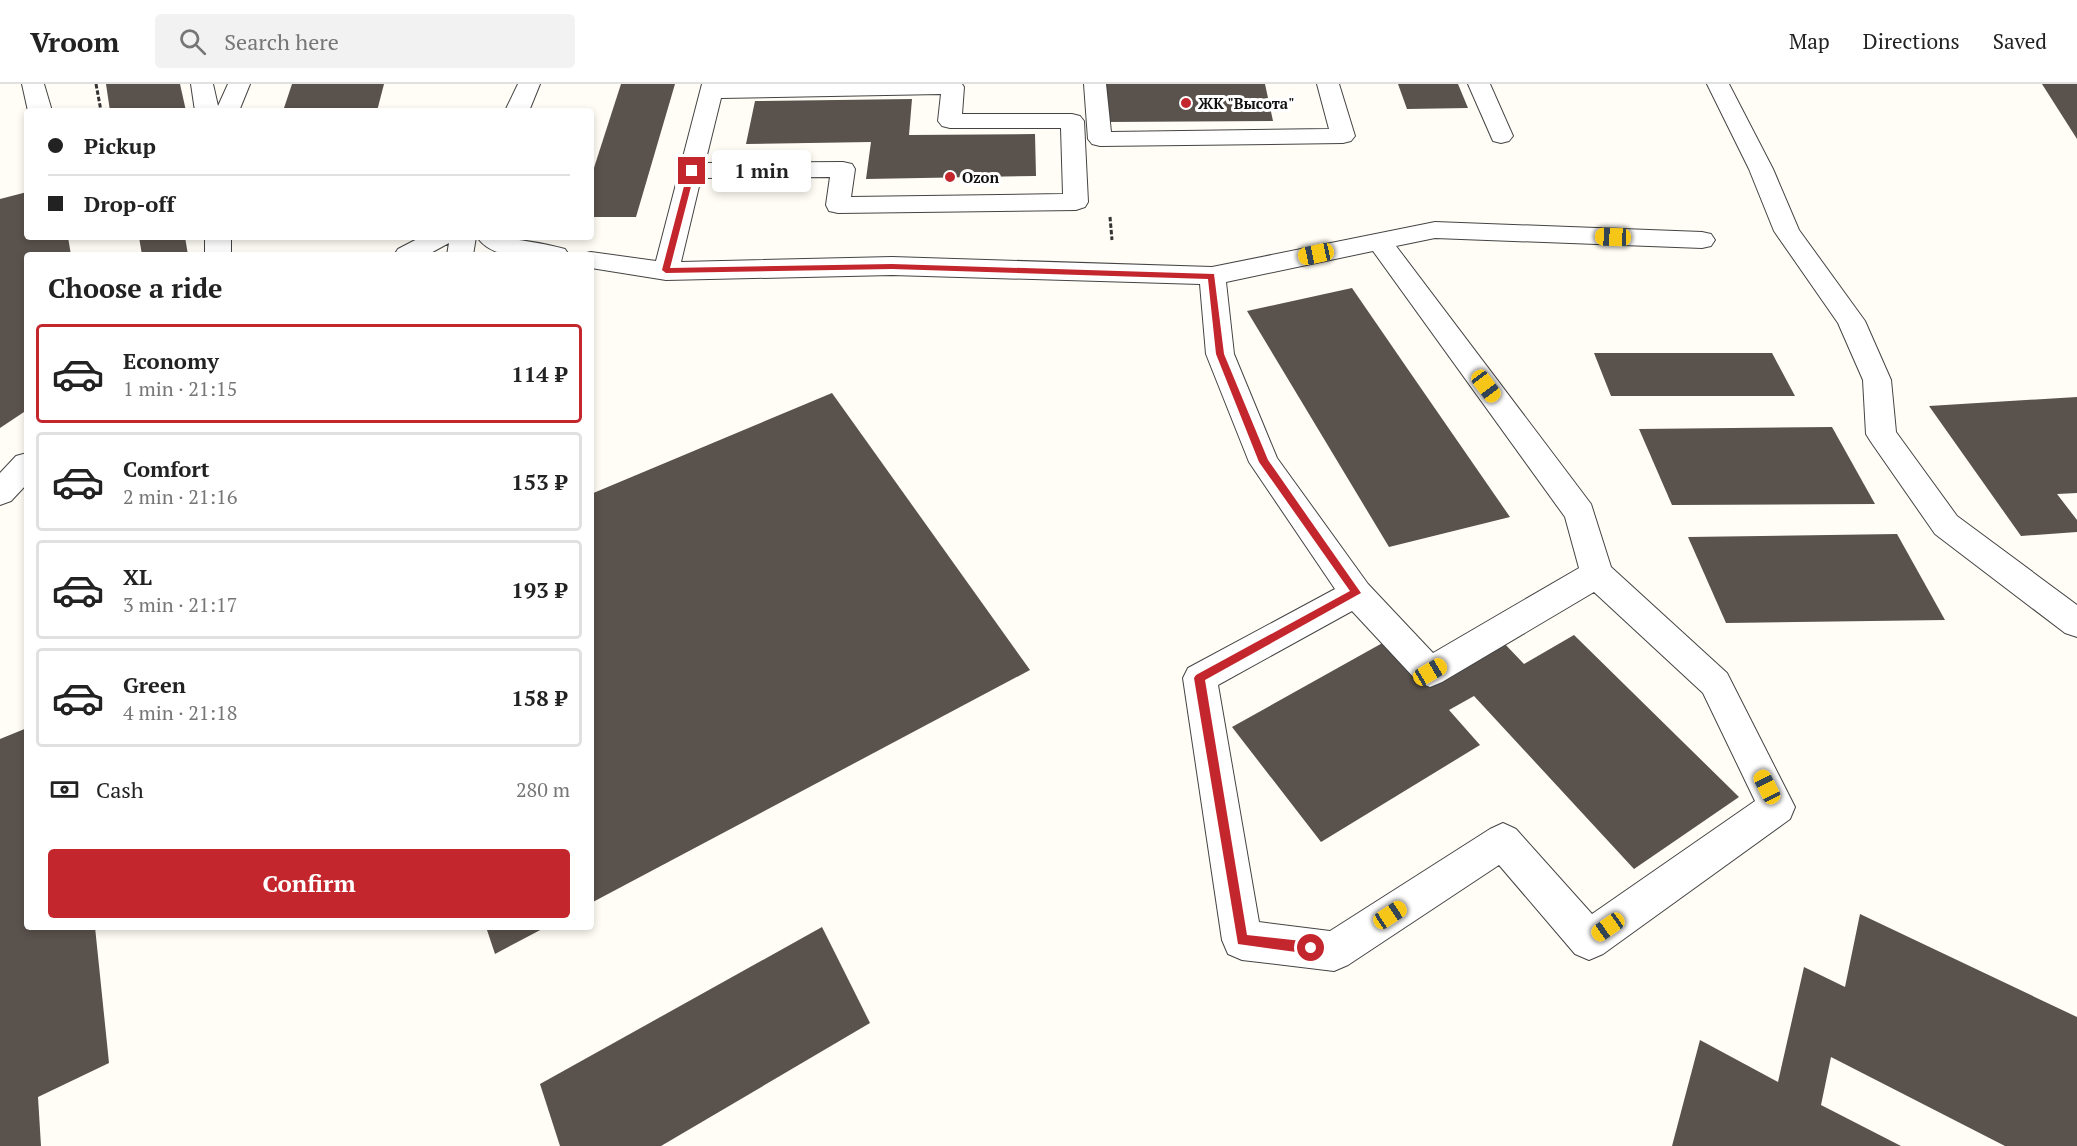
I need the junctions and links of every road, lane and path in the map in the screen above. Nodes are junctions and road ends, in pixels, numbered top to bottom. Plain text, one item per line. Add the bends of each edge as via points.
1 (33, 84) edge
2 (96, 84) edge
3 (202, 84) edge
4 (239, 84) edge
5 (529, 84) edge
6 (1095, 84) edge
7 (1328, 84) edge
8 (1479, 84) edge
9 (1718, 84) edge
10 (712, 87) edge
11 (39, 108) edge
12 (100, 108) edge
13 (206, 108) edge
14 (228, 108) edge
15 (518, 108) edge
16 (1501, 136) dead end
17 (692, 171) junction
18 (435, 240) edge
19 (495, 240) edge
20 (1702, 240) dead end
21 (1379, 241) junction
22 (413, 252) edge
23 (534, 252) edge
24 (594, 260) edge
25 (666, 270) junction
26 (1212, 276) junction
27 (24, 467) edge
28 (0, 493) edge
29 (1597, 574) junction
30 (1356, 593) junction
31 (2077, 623) edge

1 - 11 street
2 - 12 path
3 - 13 street
4 - 14 street
5 - 15 street
6 - 7 street via 1100,139 1343,136
8 - 16 street
9 - 31 street via 1787,231 1851,321 1877,380 1881,434 1946,525
10 - 17 street
10 - 17 street via 953,87 950,121 1072,121 1076,202 838,205 843,169
17 - 25 street
18 - 22 street
19 - 23 street via 511,249
20 - 21 street via 1435,230
21 - 26 street
21 - 29 street via 1580,513
24 - 25 street
25 - 26 street via 892,266
26 - 30 street via 1220,354 1264,462
27 - 28 street
29 - 30 street via 1430,672
29 - 30 street via 1715,683 1778,807 1589,940 1503,842 1334,951 1242,940 1200,678

